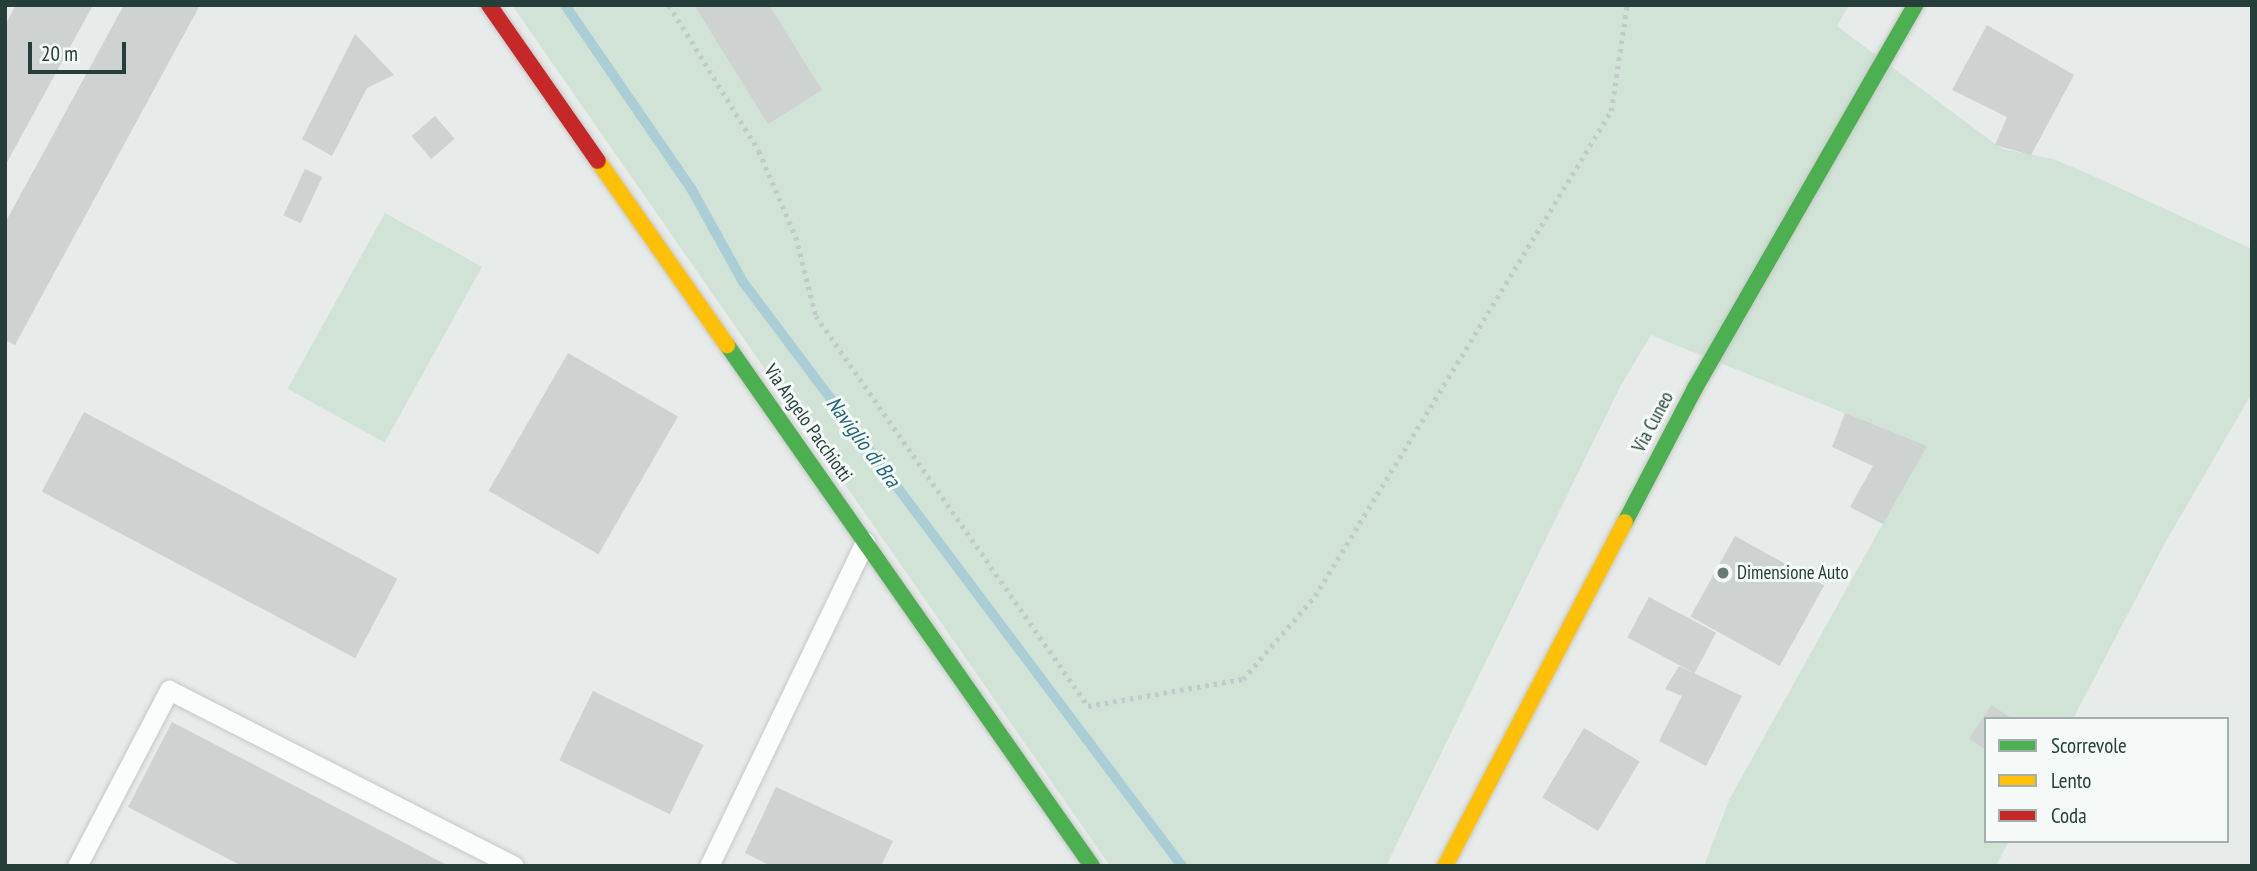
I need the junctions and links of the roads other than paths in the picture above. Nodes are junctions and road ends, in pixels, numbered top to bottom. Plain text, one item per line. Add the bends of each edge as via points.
1 (489, 5) edge
2 (1915, 5) edge
3 (865, 542) junction
4 (77, 866) edge
5 (514, 866) edge
6 (709, 866) edge
7 (1092, 866) edge
8 (1445, 866) edge

1 - 3 street, Via Angelo Pacchiotti
2 - 8 street, Via Cuneo via 1695,388
3 - 6 lane
3 - 7 street, Via Angelo Pacchiotti
4 - 5 lane via 169,690

